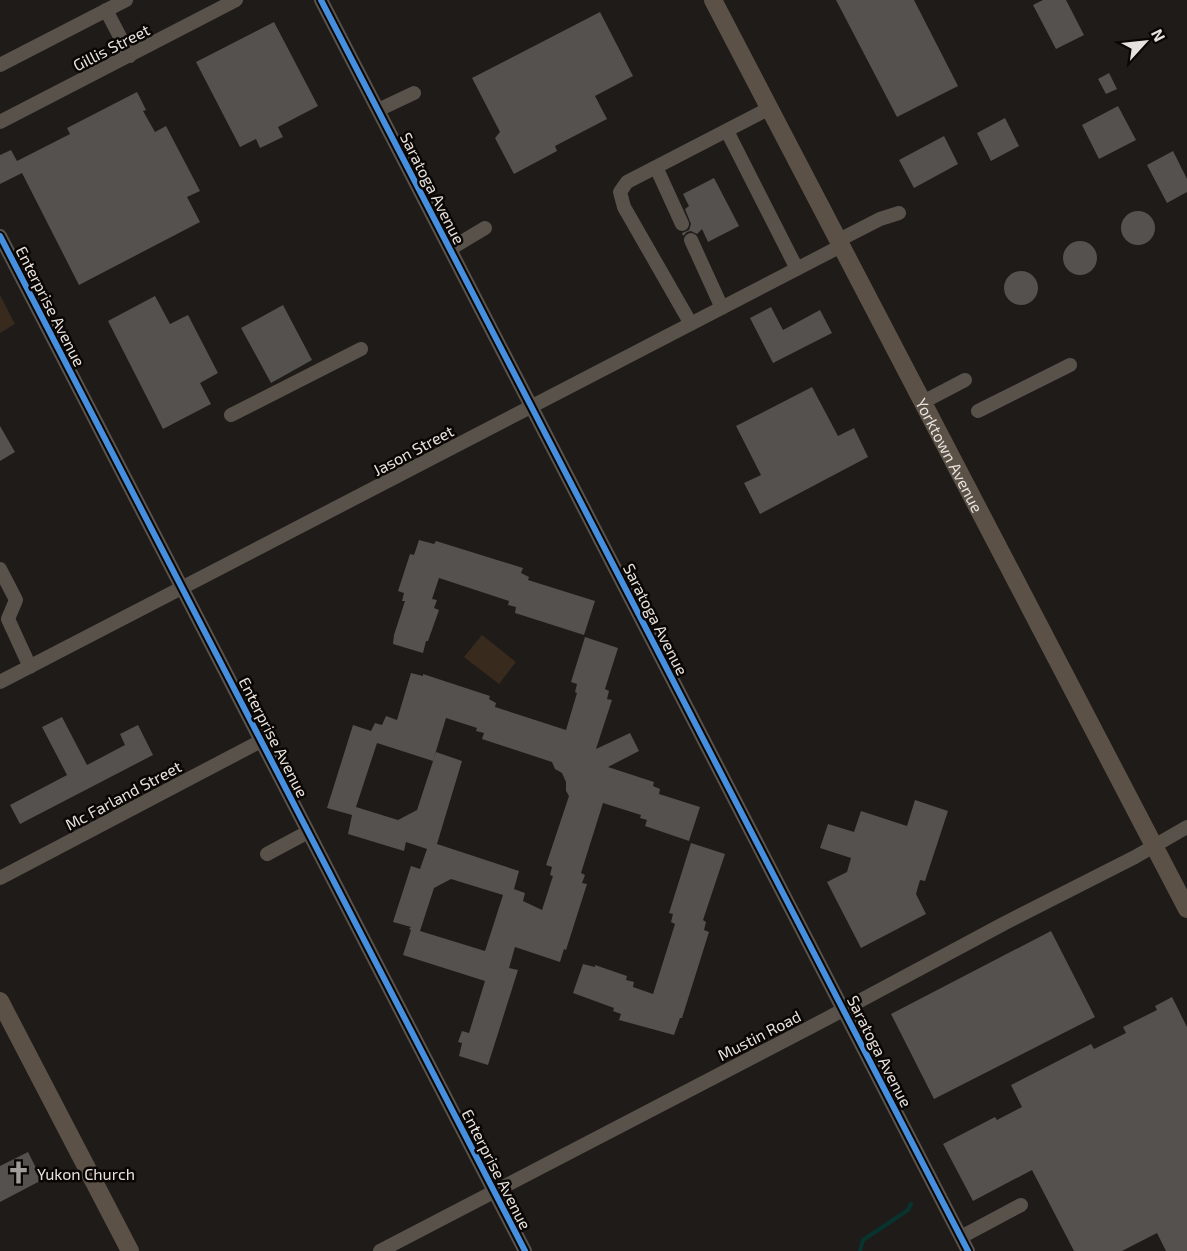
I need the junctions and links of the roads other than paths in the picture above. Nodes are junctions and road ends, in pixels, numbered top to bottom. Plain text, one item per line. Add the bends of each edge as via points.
1 (126, 0) edge
2 (236, 0) edge
3 (321, 0) edge
4 (713, 0) edge
5 (106, 10) junction
6 (130, 56) junction
7 (0, 65) edge
8 (414, 93) dead end
9 (770, 108) junction
10 (378, 110) junction
11 (0, 122) edge
12 (727, 131) junction
13 (656, 167) junction
14 (899, 213) dead end
15 (682, 224) dead end
16 (485, 228) dead end
17 (0, 236) edge
18 (691, 240) dead end
19 (840, 243) junction
20 (450, 249) junction
21 (797, 268) junction
22 (722, 308) junction
23 (691, 324) junction
24 (361, 349) dead end
25 (1070, 365) dead end
26 (965, 380) dead end
27 (923, 402) junction
28 (532, 406) junction
29 (978, 411) dead end
30 (231, 415) dead end
31 (0, 569) edge
32 (182, 588) junction
33 (30, 667) junction
34 (0, 682) edge
35 (261, 741) junction
36 (1187, 827) edge
37 (308, 832) junction
38 (1153, 846) junction
39 (267, 854) dead end
40 (0, 878) edge
41 (1187, 909) edge
42 (0, 1001) edge
43 (843, 1010) junction
44 (494, 1192) junction
45 (1021, 1205) dead end
46 (961, 1238) junction
47 (130, 1251) edge
48 (380, 1251) edge
49 (525, 1251) edge
50 (968, 1251) edge

1 - 5 street
2 - 6 street, Gillis Street
3 - 10 street, Saratoga Avenue
4 - 9 main road, Yorktown Avenue
5 - 6 street
5 - 7 street
6 - 11 street, Gillis Street
8 - 10 street
9 - 12 street
9 - 19 main road, Yorktown Avenue
10 - 20 street, Saratoga Avenue
12 - 13 street
12 - 21 street
13 - 15 street
13 - 23 street via 627,182 620,192 624,207
14 - 19 street, Jason Street via 880,219
16 - 20 street
17 - 32 street, Enterprise Avenue
18 - 22 street
19 - 21 street, Jason Street
19 - 27 main road, Yorktown Avenue
20 - 28 street, Saratoga Avenue
21 - 22 street, Jason Street
22 - 23 street, Jason Street
23 - 28 street, Jason Street
24 - 30 street
25 - 29 street
26 - 27 street
27 - 38 main road, Yorktown Avenue
28 - 32 street, Jason Street
28 - 43 street, Saratoga Avenue
31 - 33 street via 16,600 8,619
32 - 33 street, Jason Street
32 - 35 street, Enterprise Avenue
33 - 34 street, Jason Street
35 - 37 street, Enterprise Avenue
35 - 40 street, Mc Farland Street
36 - 38 street, Mustin Road
37 - 39 street
37 - 44 street, Enterprise Avenue
38 - 41 main road, Yorktown Avenue
38 - 43 street, Mustin Road
42 - 47 main road
43 - 44 street, Mustin Road
43 - 46 street, Saratoga Avenue
44 - 48 street, Mustin Road
44 - 49 street, Enterprise Avenue
45 - 46 street
46 - 50 street, Saratoga Avenue

